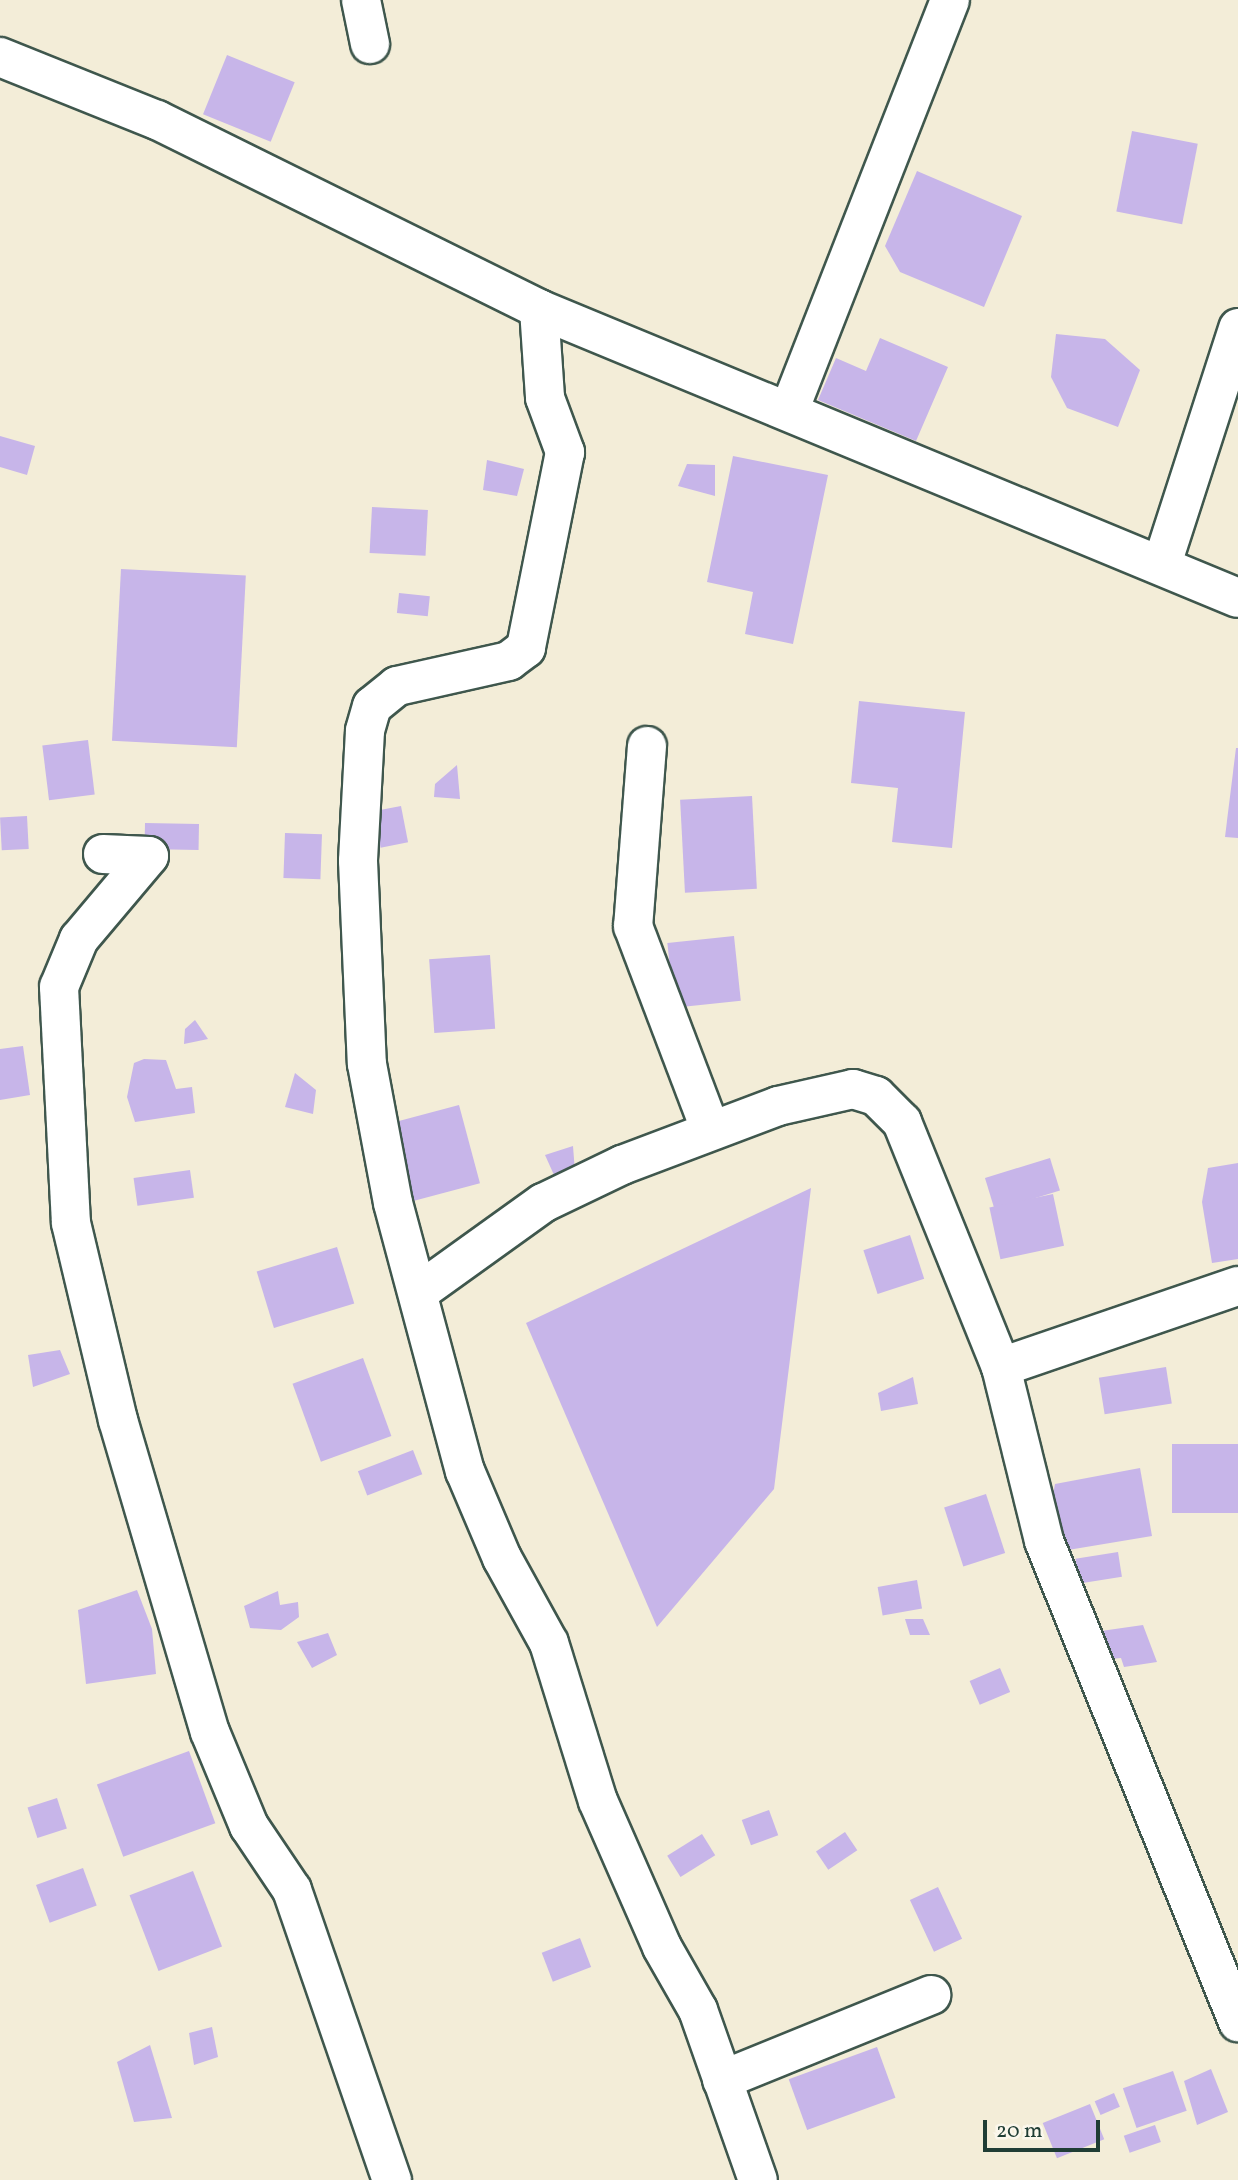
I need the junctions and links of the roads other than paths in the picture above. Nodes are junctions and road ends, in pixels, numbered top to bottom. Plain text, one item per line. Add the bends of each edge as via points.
1 (361, 0) edge
2 (950, 0) edge
3 (370, 44) dead end
4 (0, 57) edge
5 (539, 309) junction
6 (1238, 328) edge
7 (789, 411) junction
8 (1162, 564) junction
9 (1238, 598) edge
10 (647, 746) dead end
11 (103, 854) dead end
12 (710, 1129) junction
13 (1238, 1286) edge
14 (419, 1292) junction
15 (1001, 1367) junction
16 (931, 1995) dead end
17 (1238, 2022) edge
18 (722, 2080) junction
19 (392, 2180) edge
20 (758, 2180) edge

1 - 3 street
2 - 7 street
4 - 5 street via 157,120
5 - 7 street
5 - 14 street via 545,398 565,452 526,648 509,661 397,686 372,706 365,731 358,861 367,1064 393,1203
6 - 8 street
7 - 8 street
8 - 9 street
10 - 12 street via 633,926
11 - 19 street via 149,856 79,939 59,987 71,1223 118,1420 188,1639 210,1732 249,1826 292,1890
12 - 14 street via 543,1203
12 - 15 street via 823,1094 853,1089 876,1096 902,1122
13 - 15 street
14 - 18 street via 482,1516 549,1643 598,1801 662,1947 698,2010
15 - 17 street via 1044,1541
16 - 18 street
18 - 20 street

